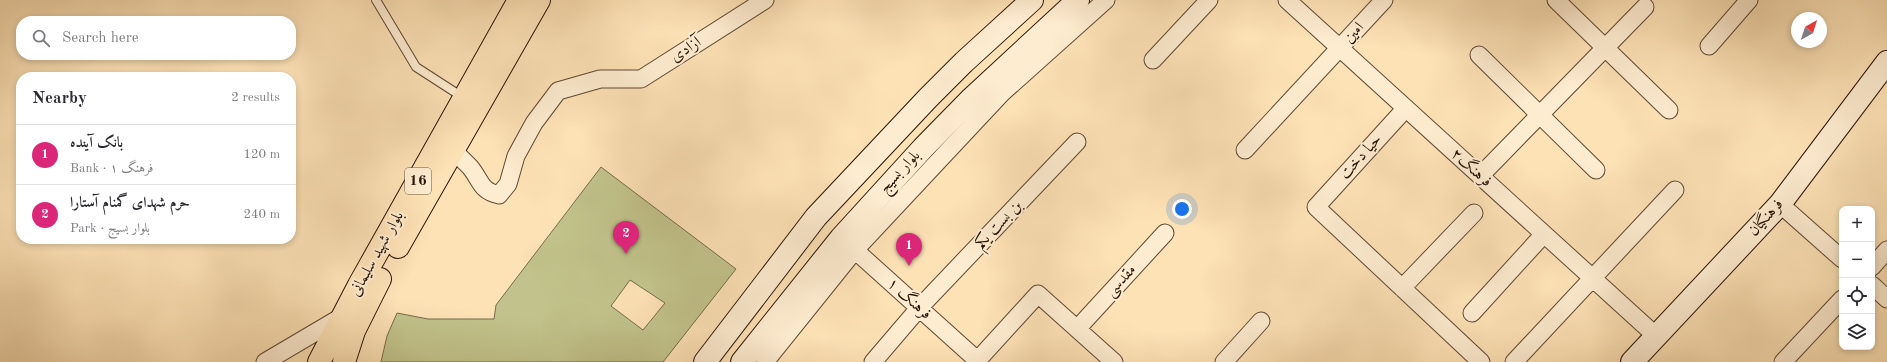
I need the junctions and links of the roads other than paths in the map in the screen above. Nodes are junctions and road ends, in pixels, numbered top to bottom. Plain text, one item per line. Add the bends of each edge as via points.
1 (376, 0) edge
2 (519, 0) edge
3 (539, 0) edge
4 (765, 0) edge
5 (1032, 0) edge
6 (1078, 0) edge
7 (1106, 0) edge
8 (1209, 0) edge
9 (1287, 0) edge
10 (1384, 0) edge
11 (1556, 0) edge
12 (1749, 0) edge
13 (1645, 7) dead end
14 (1709, 46) dead end
15 (1340, 48) junction
16 (1605, 48) junction
17 (1478, 55) dead end
18 (1154, 60) dead end
19 (1887, 62) edge
20 (465, 98) junction
21 (1406, 108) junction
22 (1669, 110) dead end
23 (1540, 115) junction
24 (1077, 142) dead end
25 (1245, 150) dead end
26 (454, 151) junction
27 (1596, 170) dead end
28 (1480, 176) junction
29 (1675, 190) dead end
30 (1780, 204) junction
31 (1474, 213) dead end
32 (816, 217) junction
33 (1164, 233) dead end
34 (1544, 234) junction
35 (848, 244) junction
36 (1887, 250) edge
37 (1839, 256) edge
38 (1875, 264) edge
39 (1592, 278) junction
40 (1402, 288) junction
41 (1875, 289) edge
42 (1887, 299) edge
43 (1839, 302) edge
44 (920, 307) junction
45 (1472, 313) dead end
46 (343, 316) junction
47 (1261, 321) dead end
48 (1077, 329) junction
49 (1655, 335) junction
50 (977, 361) edge
51 (266, 362) edge
52 (319, 362) edge
53 (344, 362) edge
54 (705, 362) edge
55 (742, 362) edge
56 (765, 362) edge
57 (873, 362) edge
58 (1114, 362) edge
59 (1224, 362) edge
60 (1481, 362) edge
61 (1514, 362) edge
62 (1632, 362) edge
63 (1782, 362) edge

1 - 20 lane via 416,67
2 - 20 highway, بلوار شهید سلیمانی / 16
3 - 26 highway, بلوار شهید سلیمانی / 16
4 - 26 street, آزادی via 641,79 600,79 558,91 534,123 516,156 508,184 499,195 489,193 471,168
5 - 32 main road, بلوار بسیج via 928,98
6 - 35 main road, بلوار بسیج via 972,98 923,148
7 - 35 street via 1002,93
8 - 18 street
9 - 15 street, فرهنگ۲
10 - 15 street, امین
11 - 16 street
12 - 14 street
13 - 16 street
15 - 21 street, فرهنگ۲
15 - 25 street, امین
16 - 22 street
16 - 23 street
17 - 23 street
19 - 30 main road, فرهنگیان
20 - 46 highway, بلوار شهید سلیمانی / 16
21 - 28 street, فرهنگ۲
21 - 40 street, حیا دخت via 1316,207
23 - 27 street
23 - 28 street
24 - 44 street, بن بست یکم
26 - 53 highway, بلوار شهید سلیمانی / 16 via 374,288 354,330
28 - 34 street, فرهنگ۲
29 - 39 street
30 - 37 street
30 - 49 main road, فرهنگیان
31 - 40 street
32 - 35 main road
32 - 54 main road, بلوار بسیج
33 - 48 street, مقدسی
34 - 39 street, فرهنگ۲
34 - 45 street
35 - 44 street, فرهنگ ۱
35 - 55 main road, بلوار بسیج
35 - 56 street
36 - 38 street
39 - 49 street, فرهنگ۲
39 - 61 street
40 - 60 street
41 - 42 street
43 - 63 street
44 - 50 street, فرهنگ ۱
44 - 57 street, بن بست یکم
46 - 51 street
46 - 52 highway, بلوار شهید سلیمانی / 16
47 - 59 street
48 - 50 street via 1038,294
48 - 58 street
49 - 62 main road, فرهنگیان

